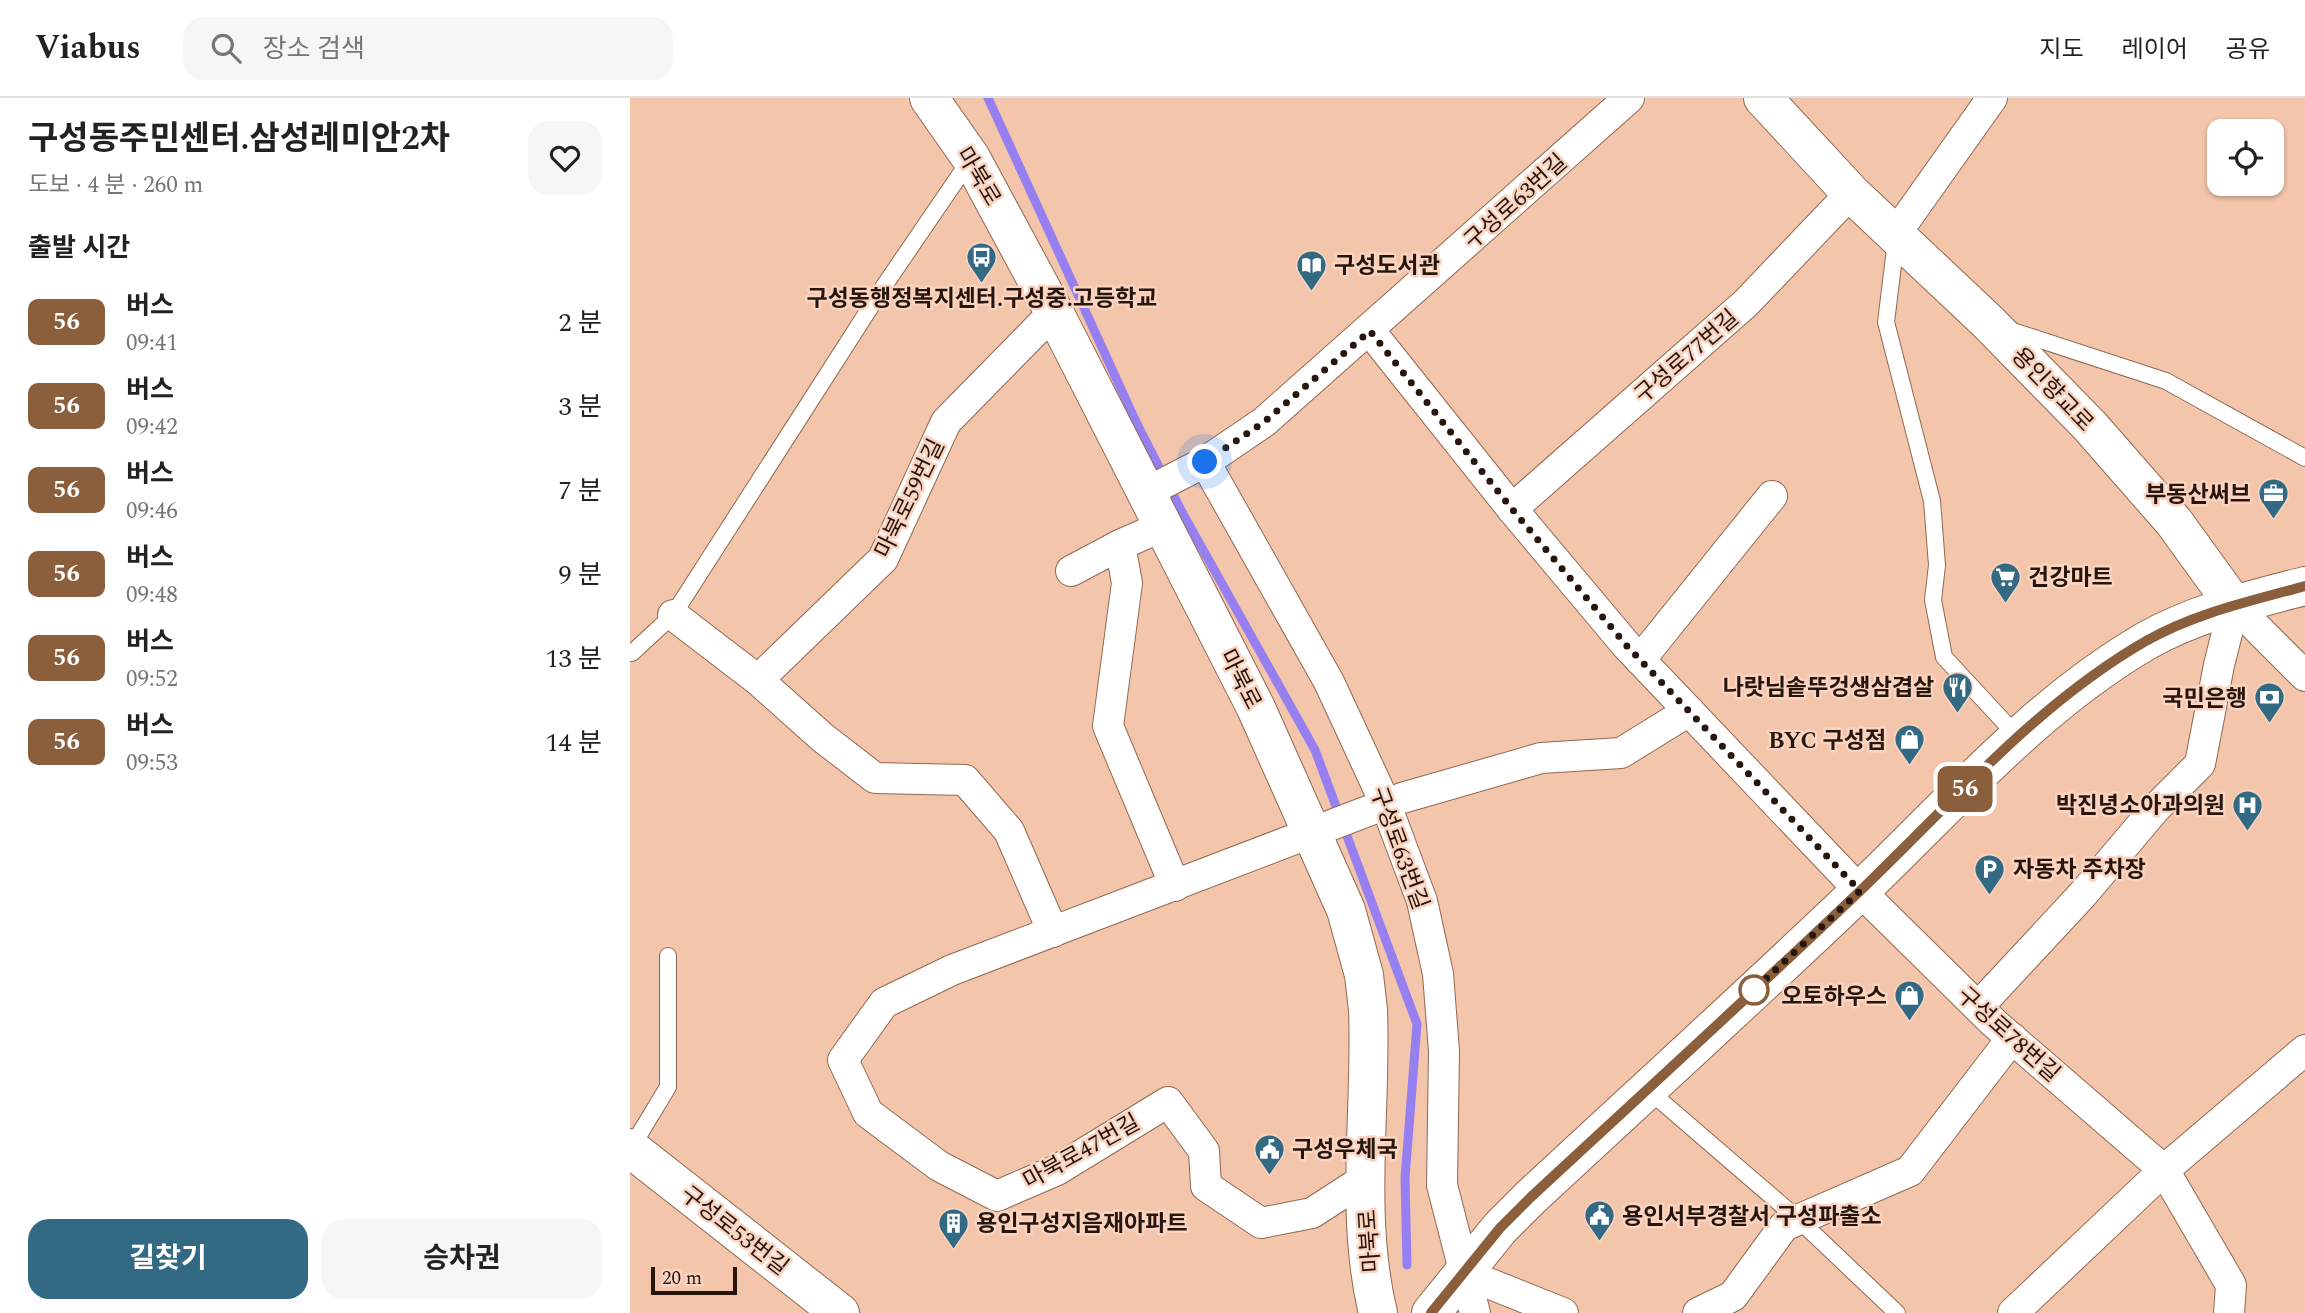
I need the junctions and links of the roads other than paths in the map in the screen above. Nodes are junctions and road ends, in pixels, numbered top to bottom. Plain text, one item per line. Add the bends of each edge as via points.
1 (929, 98) edge
2 (1629, 98) edge
3 (1763, 98) edge
4 (1992, 98) edge
5 (971, 158) junction
6 (1851, 193) junction
7 (1896, 237) junction
8 (1054, 312) junction
9 (1988, 322) junction
10 (1370, 331) junction
11 (2305, 458) edge
12 (1202, 463) junction
13 (1147, 492) junction
14 (1772, 496) dead end
15 (1512, 509) junction
16 (1163, 526) junction
17 (1120, 545) junction
18 (1071, 571) dead end
19 (2305, 586) edge
20 (2234, 605) junction
21 (673, 615) junction
22 (632, 653) dead end
23 (1640, 660) junction
24 (2305, 676) edge
25 (758, 680) junction
26 (1689, 711) junction
27 (2018, 737) junction
28 (1386, 805) junction
29 (1313, 833) junction
30 (1175, 886) junction
31 (1860, 891) junction
32 (1053, 932) junction
33 (668, 956) dead end
34 (1978, 1007) junction
35 (2012, 1038) junction
36 (2305, 1050) edge
37 (1647, 1089) junction
38 (630, 1148) edge
39 (2164, 1170) junction
40 (1366, 1178) junction
41 (1798, 1219) junction
42 (1463, 1273) junction
43 (1737, 1304) edge
44 (840, 1313) edge
45 (1378, 1313) edge
46 (1431, 1313) edge
47 (1475, 1313) edge
48 (1563, 1313) edge
49 (1698, 1313) edge
50 (1897, 1313) edge
51 (2013, 1313) edge
52 (2229, 1313) edge

1 - 5 street, 마북로
2 - 10 street, 구성로63번길
3 - 6 street, 용인향교로
4 - 7 street
5 - 8 street, 마북로
5 - 21 lane via 876,297
6 - 7 street, 용인향교로
6 - 15 street, 구성로77번길 via 1746,303
7 - 9 street, 용인향교로
7 - 27 lane via 1886,322 1932,501 1937,565 1933,600 1944,657
8 - 13 street, 마북로
8 - 25 street, 마북로59번길 via 946,422 883,559
9 - 11 lane via 2166,381
9 - 20 street, 용인향교로 via 2089,425 2174,522
10 - 12 street, 구성로63번길 via 1264,422
10 - 15 street
12 - 13 street, 구성로63번길
12 - 28 street, 구성로63번길 via 1329,682
13 - 16 street, 마북로
14 - 23 street
15 - 23 street
16 - 17 street
16 - 29 street, 마북로 via 1256,708
17 - 18 street
17 - 30 street via 1127,583 1108,726
19 - 20 street
20 - 24 street
20 - 27 street via 2180,623 2139,645 2092,676
20 - 34 street via 2200,764
21 - 22 lane
21 - 25 street
23 - 26 street
25 - 32 street via 875,778 965,780 1009,831
26 - 28 street via 1621,752 1541,758
26 - 31 street
27 - 31 street
28 - 29 street
28 - 42 street, 구성로63번길 via 1422,901 1438,974 1444,1051 1442,1185
29 - 30 street, 마북로47번길
29 - 40 street, 마북로 via 1346,909 1364,975 1370,1048
30 - 32 street, 마북로47번길
31 - 34 street, 구성로78번길
31 - 37 street
32 - 40 street, 마북로47번길 via 952,970 884,1003 843,1060 868,1113 939,1166 997,1196 1057,1170 1168,1102 1204,1151 1206,1186 1261,1223 1312,1213
33 - 38 lane via 668,1087
34 - 35 street, 구성로78번길
35 - 39 street, 구성로78번길
35 - 41 street via 1910,1171
36 - 39 street
37 - 41 lane
37 - 42 street via 1500,1228
38 - 44 street, 구성로53번길
39 - 51 street
39 - 52 street, 구성로78번길 via 2231,1285
40 - 45 street, 마북로 via 1366,1224
41 - 43 street via 1784,1226
41 - 50 lane
42 - 46 street
42 - 47 street, 구성로63번길
42 - 48 street
43 - 49 street

